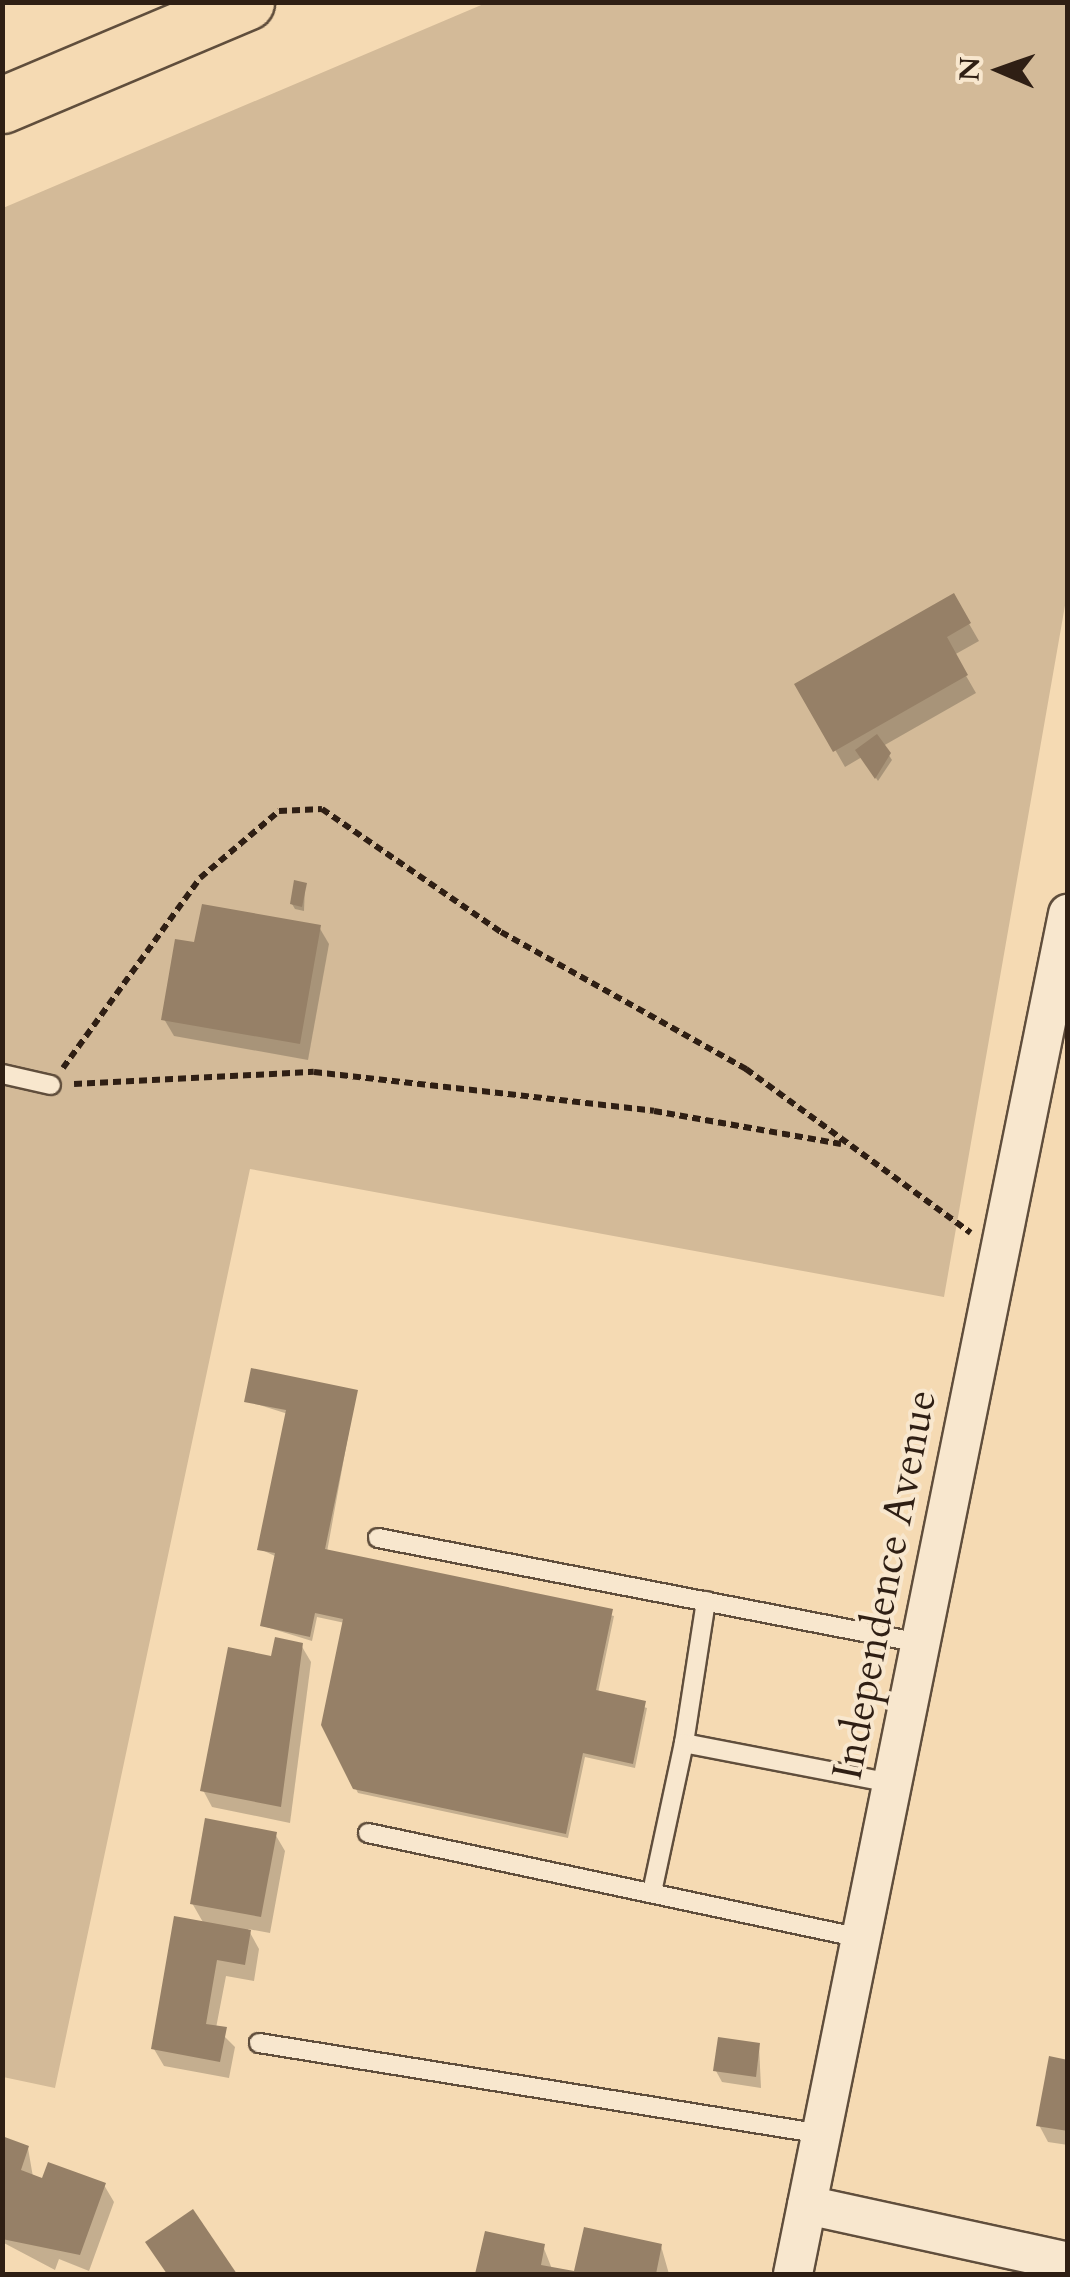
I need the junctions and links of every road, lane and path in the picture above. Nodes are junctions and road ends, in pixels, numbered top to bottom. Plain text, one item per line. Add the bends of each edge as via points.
1 (246, 2) edge
2 (2, 106) edge
3 (1068, 914) edge
4 (2, 1074) edge
5 (50, 1085) junction
6 (842, 1144) junction
7 (999, 1249) junction
8 (378, 1538) dead end
9 (706, 1602) junction
10 (920, 1643) junction
11 (684, 1743) junction
12 (892, 1782) junction
13 (368, 1833) dead end
14 (652, 1892) junction
15 (861, 1938) junction
16 (260, 2044) dead end
17 (822, 2134) junction
18 (807, 2205) junction
19 (1068, 2262) edge
20 (793, 2274) edge

1 - 2 highway
3 - 7 street, Independence Avenue
4 - 5 lane
5 - 6 path via 314,1072 654,1111
5 - 6 path via 200,878 279,811 322,809 501,932 746,1069
6 - 7 path
7 - 10 street, Independence Avenue
8 - 9 lane
9 - 10 lane
9 - 11 lane
10 - 12 street, Independence Avenue
11 - 12 lane
11 - 14 lane
12 - 15 street, Independence Avenue
13 - 14 lane
14 - 15 lane
15 - 17 street, Independence Avenue
16 - 17 lane
17 - 18 street, Independence Avenue
18 - 19 street
18 - 20 street, Independence Avenue

